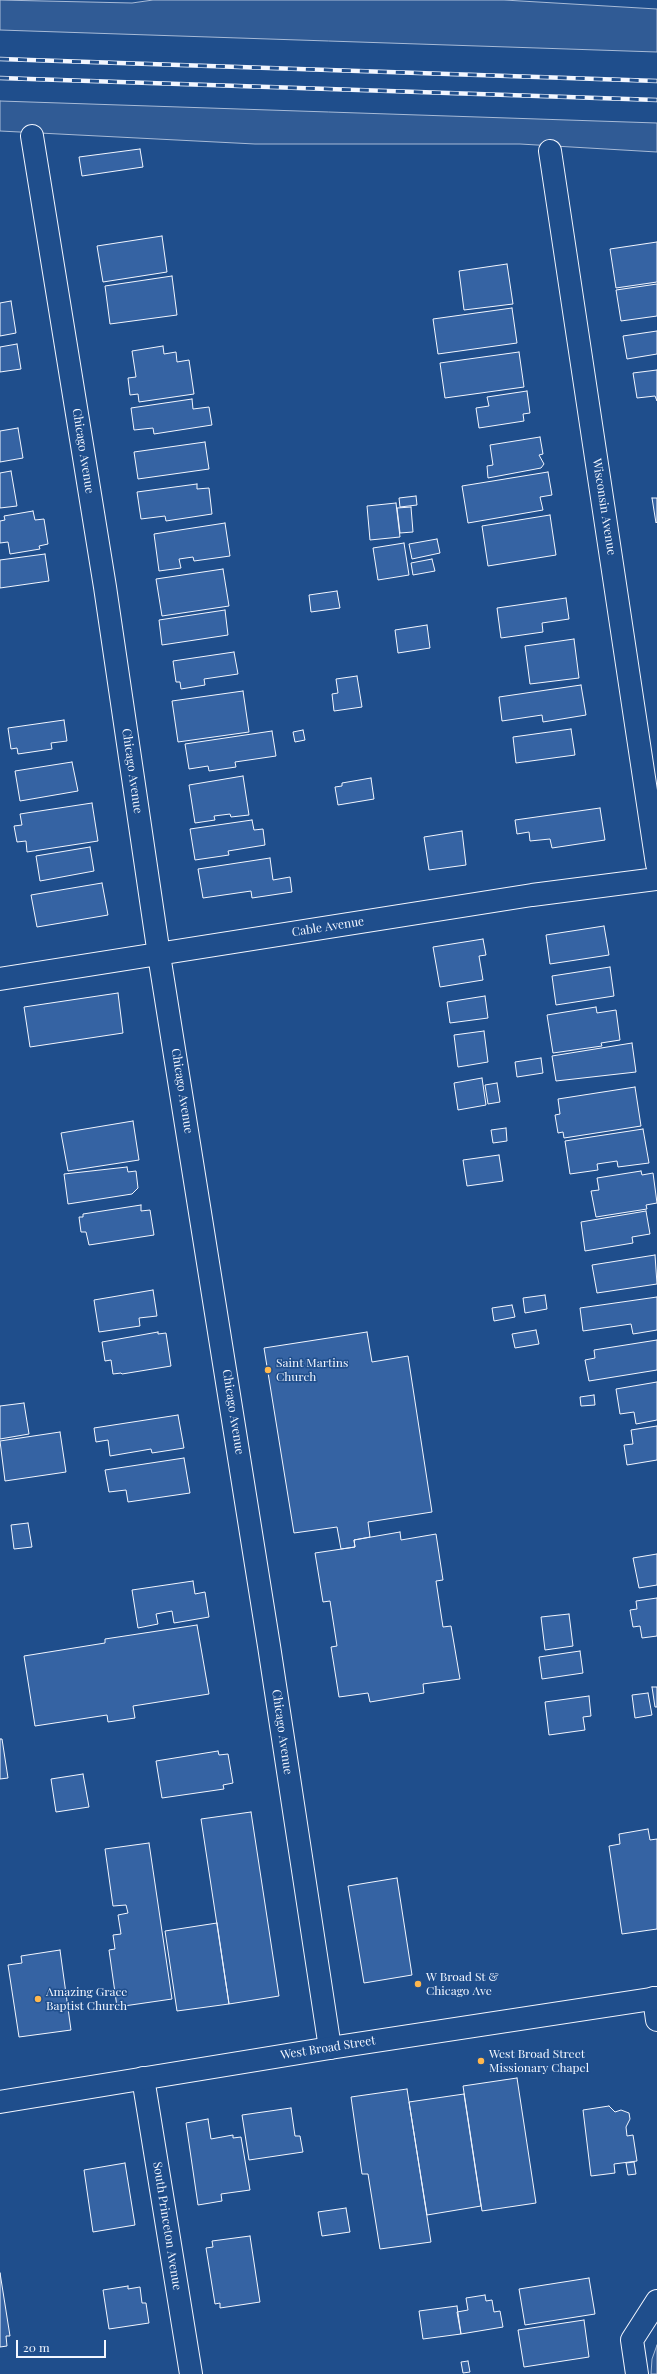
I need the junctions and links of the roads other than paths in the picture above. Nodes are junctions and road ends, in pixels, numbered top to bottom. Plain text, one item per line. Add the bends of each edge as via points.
1 (32, 136) dead end
2 (550, 151) dead end
3 (657, 864) edge
4 (657, 879) edge
5 (159, 955) junction
6 (0, 979) edge
7 (655, 1998) edge
8 (657, 2020) edge
9 (330, 2048) junction
10 (143, 2078) junction
11 (0, 2102) edge
12 (657, 2301) edge
13 (191, 2374) edge
14 (637, 2374) edge

1 - 5 street, Chicago Avenue via 105,587
2 - 3 street, Wisconsin Avenue
4 - 5 street, Cable Avenue via 532,895
5 - 6 street, Cable Avenue
5 - 9 street, Chicago Avenue via 267,1630
7 - 8 street
7 - 9 street, West Broad Street
9 - 10 street, West Broad Street
10 - 11 street, West Broad Street
10 - 13 street, South Princeton Avenue
12 - 14 street via 632,2340

